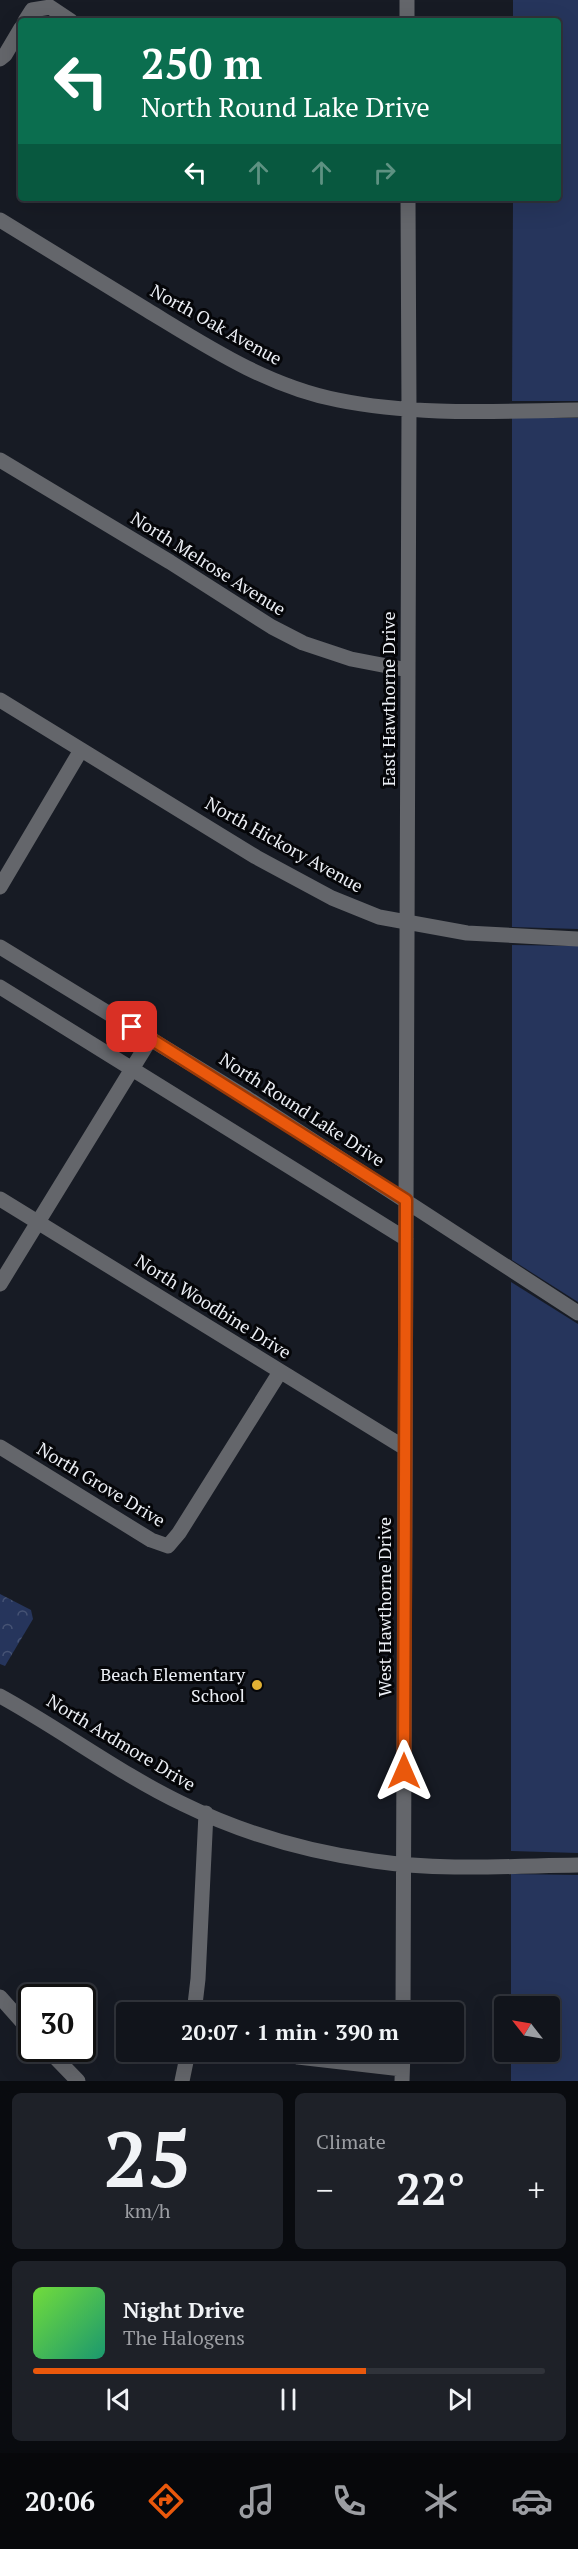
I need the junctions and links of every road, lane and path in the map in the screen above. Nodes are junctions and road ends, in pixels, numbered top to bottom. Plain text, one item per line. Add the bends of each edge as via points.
1 (407, 0) edge
2 (27, 18) edge
3 (66, 18) edge
4 (407, 18) edge
5 (18, 33) edge
6 (0, 58) edge
7 (408, 201) edge
8 (0, 220) edge
9 (410, 409) junction
10 (578, 410) edge
11 (0, 460) edge
12 (408, 670) junction
13 (0, 700) edge
14 (81, 750) junction
15 (0, 887) edge
16 (408, 922) junction
17 (578, 939) edge
18 (0, 947) edge
19 (0, 987) edge
20 (151, 1038) junction
21 (132, 1069) junction
22 (0, 1199) edge
23 (406, 1200) junction
24 (38, 1221) junction
25 (406, 1239) junction
26 (0, 1284) edge
27 (578, 1313) edge
28 (280, 1372) junction
29 (0, 1448) edge
30 (405, 1448) junction
31 (0, 1696) edge
32 (206, 1814) junction
33 (404, 1863) junction
34 (578, 1865) edge
35 (0, 1997) edge
36 (195, 2002) edge
37 (403, 2002) edge
38 (18, 2017) edge
39 (60, 2062) edge
40 (186, 2062) edge
41 (327, 2062) edge
42 (402, 2075) edge
43 (78, 2081) edge
44 (182, 2081) edge

1 - 4 street
2 - 3 street via 32,10 50,7
5 - 6 street
7 - 9 street, East Hawthorne Drive
8 - 9 street, North Oak Avenue via 255,373 339,401
9 - 10 street, North Oak Avenue
9 - 12 street, East Hawthorne Drive
11 - 12 street, North Melrose Avenue via 303,643 351,659
12 - 16 street, East Hawthorne Drive
13 - 14 street, North Hickory Avenue
14 - 15 street
14 - 16 street, North Hickory Avenue via 256,857 332,898 380,917
16 - 17 street, North Hickory Avenue via 467,933
16 - 23 street, East Hawthorne Drive
18 - 20 street, North Round Lake Drive
19 - 21 street
20 - 21 street
20 - 23 street, North Round Lake Drive
21 - 24 street
21 - 25 street
22 - 24 street, North Woodbine Drive
23 - 25 street, West Hawthorne Drive
23 - 27 street, North Round Lake Drive
24 - 26 street
24 - 28 street, North Woodbine Drive
25 - 30 street, West Hawthorne Drive
28 - 29 street, North Grove Drive via 168,1546 151,1540
28 - 30 street, North Woodbine Drive
30 - 33 street, West Hawthorne Drive
31 - 32 street, North Ardmore Drive via 137,1779
32 - 33 street, North Ardmore Drive via 304,1848 375,1862
32 - 36 street
33 - 34 street, North Ardmore Drive
33 - 37 street, West Hawthorne Drive
35 - 38 street
39 - 43 street
40 - 44 street
41 - 42 street

